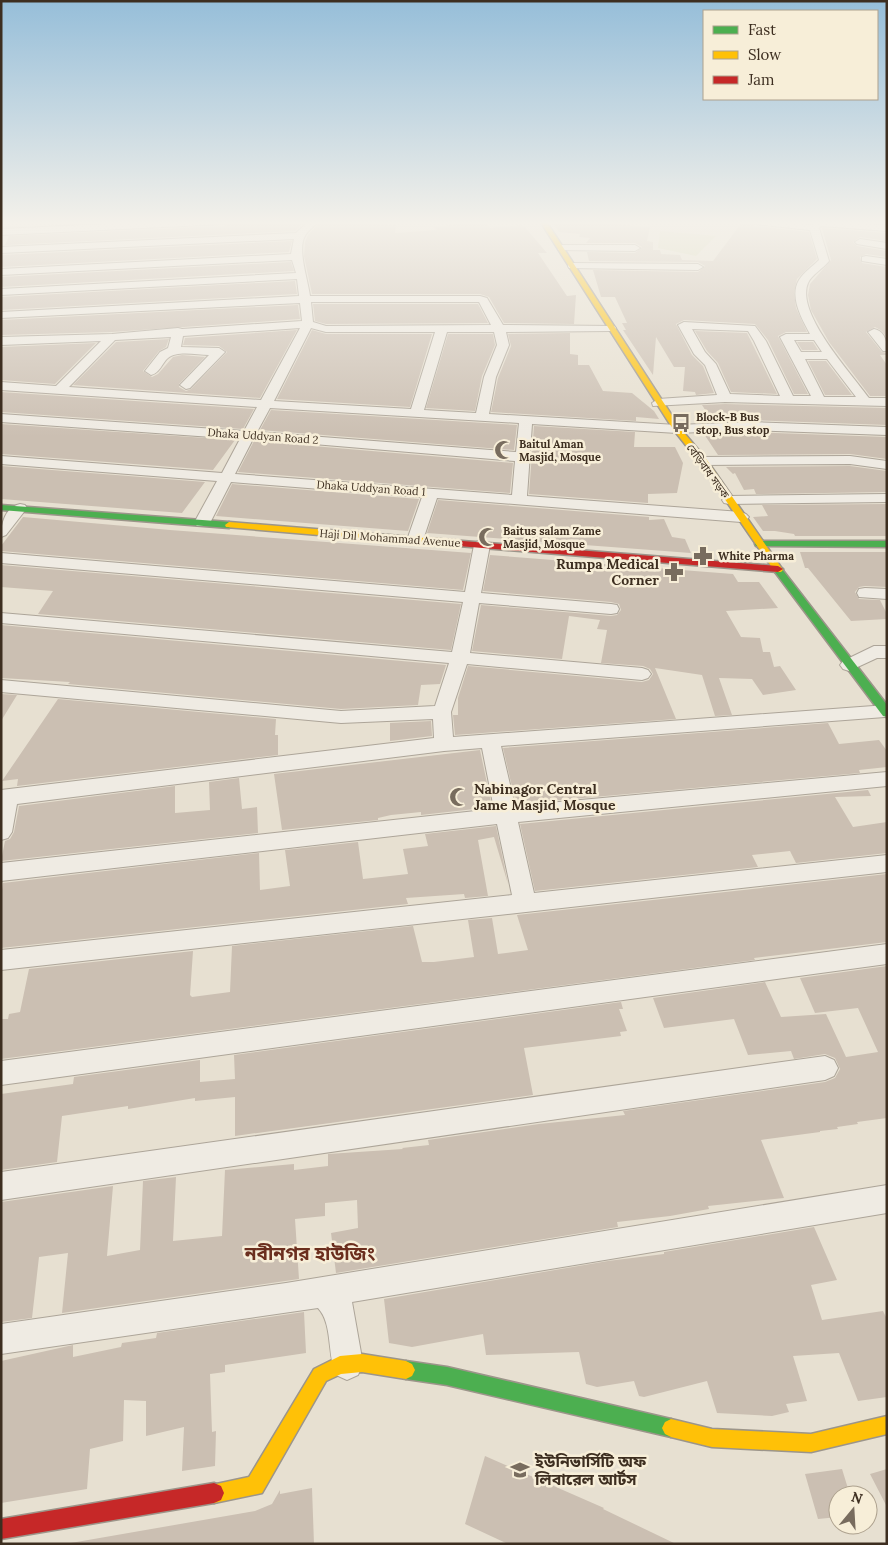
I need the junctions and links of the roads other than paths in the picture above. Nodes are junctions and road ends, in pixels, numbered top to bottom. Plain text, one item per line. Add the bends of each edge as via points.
1 (231, 293) edge
2 (304, 293) edge
3 (590, 293) edge
4 (801, 293) edge
5 (305, 299) junction
6 (1, 315) edge
7 (236, 316) junction
8 (308, 324) junction
9 (499, 327) junction
10 (442, 328) junction
11 (610, 328) junction
12 (178, 331) junction
13 (874, 332) dead end
14 (112, 337) junction
15 (818, 337) junction
16 (1, 341) edge
17 (887, 348) edge
18 (174, 350) junction
19 (831, 355) junction
20 (797, 356) junction
21 (151, 371) dead end
22 (1, 386) edge
23 (186, 386) dead end
24 (58, 391) junction
25 (725, 398) junction
26 (788, 399) junction
27 (819, 400) junction
28 (865, 401) junction
29 (887, 402) edge
30 (658, 403) junction
31 (266, 404) junction
32 (416, 414) junction
33 (1, 418) edge
34 (482, 418) junction
35 (526, 421) junction
36 (677, 429) junction
37 (887, 431) edge
38 (248, 435) junction
39 (524, 457) junction
40 (1, 460) edge
41 (703, 461) junction
42 (887, 465) edge
43 (226, 477) junction
44 (431, 493) junction
45 (887, 498) edge
46 (519, 500) junction
47 (729, 500) junction
48 (1, 507) edge
49 (20, 508) junction
50 (741, 517) junction
51 (202, 524) junction
52 (1, 532) edge
53 (415, 540) junction
54 (759, 544) junction
55 (887, 544) edge
56 (482, 545) junction
57 (1, 558) edge
58 (778, 569) junction
59 (865, 593) dead end
60 (887, 594) edge
61 (472, 598) junction
62 (611, 609) dead end
63 (1, 618) edge
64 (887, 652) edge
65 (460, 658) junction
66 (849, 665) junction
67 (642, 674) dead end
68 (1, 686) edge
69 (442, 712) junction
70 (886, 712) edge
71 (490, 740) junction
72 (444, 744) junction
73 (887, 778) edge
74 (5, 798) edge
75 (506, 815) junction
76 (1, 832) edge
77 (887, 863) edge
78 (1, 872) edge
79 (525, 903) junction
80 (887, 954) edge
81 (1, 960) edge
82 (825, 1068) dead end
83 (1, 1073) edge
84 (1, 1186) edge
85 (887, 1199) edge
86 (323, 1292) junction
87 (1, 1339) edge
88 (347, 1364) junction
89 (887, 1425) edge
90 (1, 1529) edge

1 - 7 street
2 - 5 street
3 - 11 main road, বেড়িবাধ সড়ক
4 - 15 street via 806,315
5 - 7 street
5 - 8 street
5 - 9 street via 480,299
6 - 7 street
7 - 8 street
7 - 12 street
8 - 10 street via 326,329
8 - 31 street
9 - 10 street
9 - 11 street
9 - 34 street via 503,345 490,376
10 - 32 street
11 - 30 main road, বেড়িবাধ সড়ক
12 - 14 street
12 - 18 street
13 - 17 street
14 - 16 street
14 - 24 street
15 - 19 street
15 - 20 street via 786,338
18 - 21 street via 164,355
18 - 23 street via 219,352
19 - 20 street
19 - 28 street
20 - 27 street
22 - 24 street
24 - 31 street
25 - 26 street
25 - 26 street via 710,364 700,354 684,324 752,328
25 - 30 street
26 - 27 street
27 - 28 street
28 - 29 street
30 - 36 main road, বেড়িবাধ সড়ক
31 - 32 street
31 - 38 street
32 - 34 street
33 - 38 street, Dhaka Uddyan Road 2
34 - 35 street
35 - 36 street
35 - 39 street
36 - 37 street via 760,426
36 - 41 main road, বেড়িবাধ সড়ক
38 - 39 street, Dhaka Uddyan Road 2
38 - 43 street
39 - 46 street
40 - 43 street, Dhaka Uddyan Road 1
41 - 42 street via 850,460
41 - 47 main road, বেড়িবাধ সড়ক
43 - 44 street, Dhaka Uddyan Road 1
43 - 51 street
44 - 46 street, Dhaka Uddyan Road 1
44 - 53 street
45 - 47 street
46 - 50 street, Dhaka Uddyan Road 1
47 - 50 main road, বেড়িবাধ সড়ক
48 - 49 main road, Haji Dil Mohammad Avenue
49 - 51 main road, Haji Dil Mohammad Avenue
49 - 52 street
50 - 54 main road, বেড়িবাধ সড়ক
51 - 53 main road, Haji Dil Mohammad Avenue
53 - 56 main road, Haji Dil Mohammad Avenue
54 - 55 main road
54 - 58 main road, বেড়িবাধ সড়ক
56 - 58 main road, Haji Dil Mohammad Avenue
56 - 61 street
57 - 61 street
58 - 66 main road, বেড়িবাধ সড়ক
59 - 60 street
61 - 62 street
61 - 65 street
63 - 65 street
64 - 66 street via 874,652
65 - 67 street
65 - 69 street
66 - 70 main road, বেড়িবাধ সড়ক
68 - 69 street via 341,718
69 - 72 street
70 - 71 street
71 - 72 street
71 - 75 street
72 - 74 street
73 - 75 street
74 - 76 street
75 - 78 street
75 - 79 street
77 - 79 street
79 - 81 street
80 - 83 street
82 - 84 street
85 - 86 street
86 - 87 street
86 - 88 street via 339,1308
88 - 89 main road via 362,1363 447,1376 712,1438 811,1444
88 - 90 main road via 320,1376 255,1486

